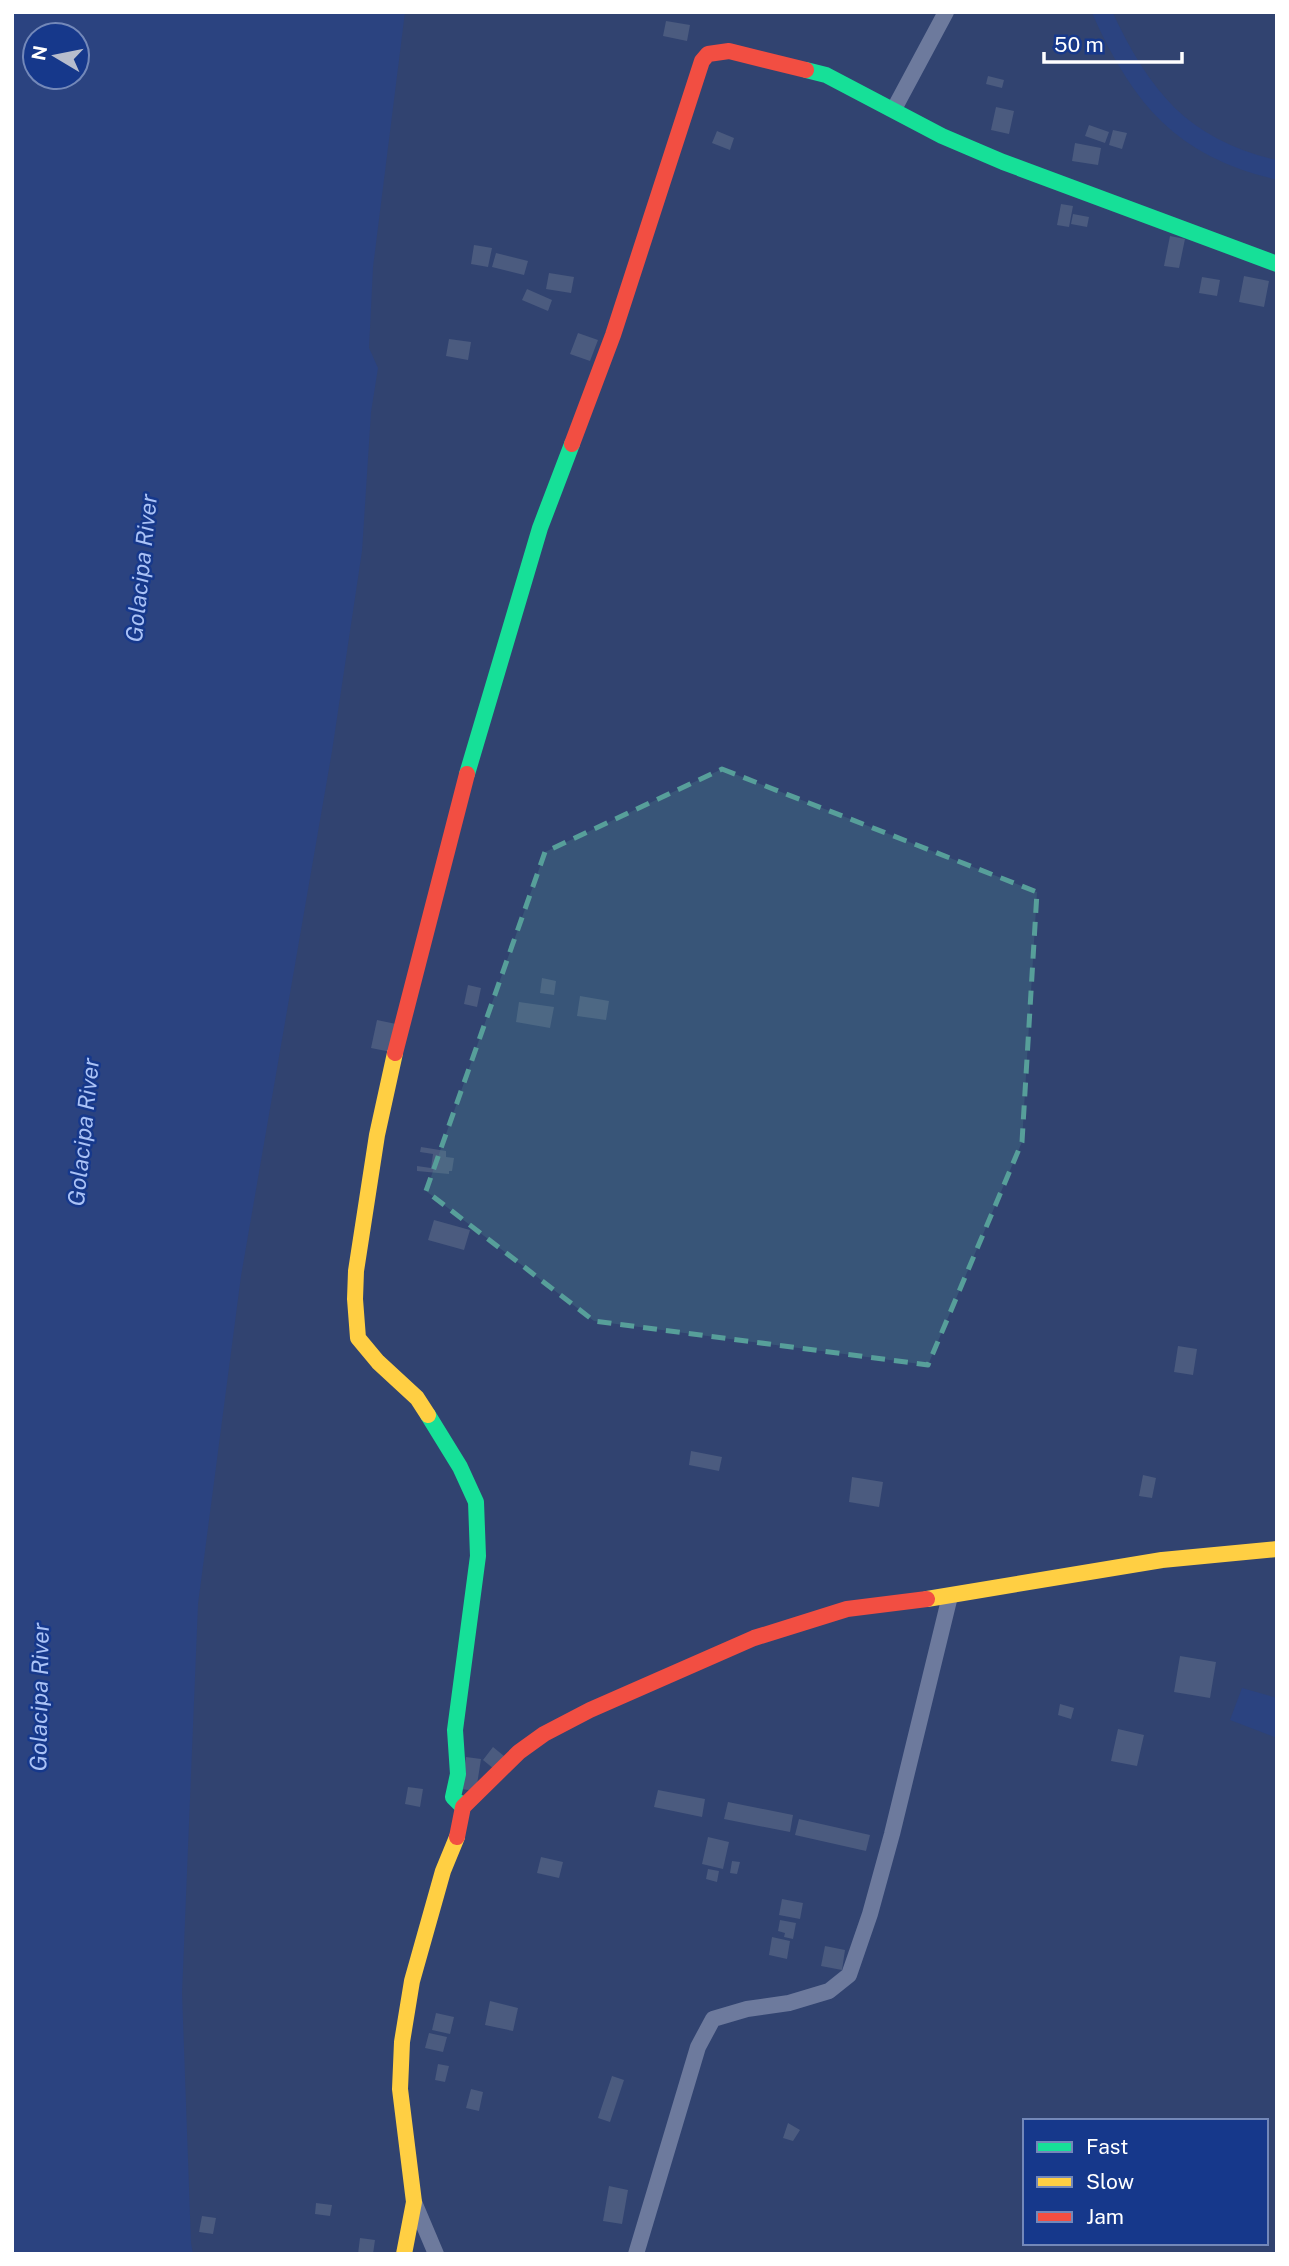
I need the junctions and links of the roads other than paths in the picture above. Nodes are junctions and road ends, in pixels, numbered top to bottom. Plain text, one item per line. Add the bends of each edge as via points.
1 (946, 12) edge
2 (894, 109) junction
3 (1277, 264) edge
4 (1277, 1549) edge
5 (950, 1596) junction
6 (463, 1807) junction
7 (414, 2202) junction
8 (404, 2254) edge
9 (436, 2254) edge
10 (636, 2254) edge

1 - 2 street
2 - 3 street via 1045,180
2 - 6 street via 816,72 729,51 708,54 702,61 613,335 518,597 393,1060 356,1271 358,1338 417,1398 476,1502 478,1556 455,1730 458,1774 453,1797
4 - 5 street via 1162,1560
5 - 6 street via 847,1609 754,1638 544,1734 494,1774
5 - 10 street via 892,1834 849,1975 829,1991 713,2019 698,2047
6 - 7 street via 460,1830 443,1871 412,1981 402,2042 400,2090
7 - 8 street
7 - 9 street

